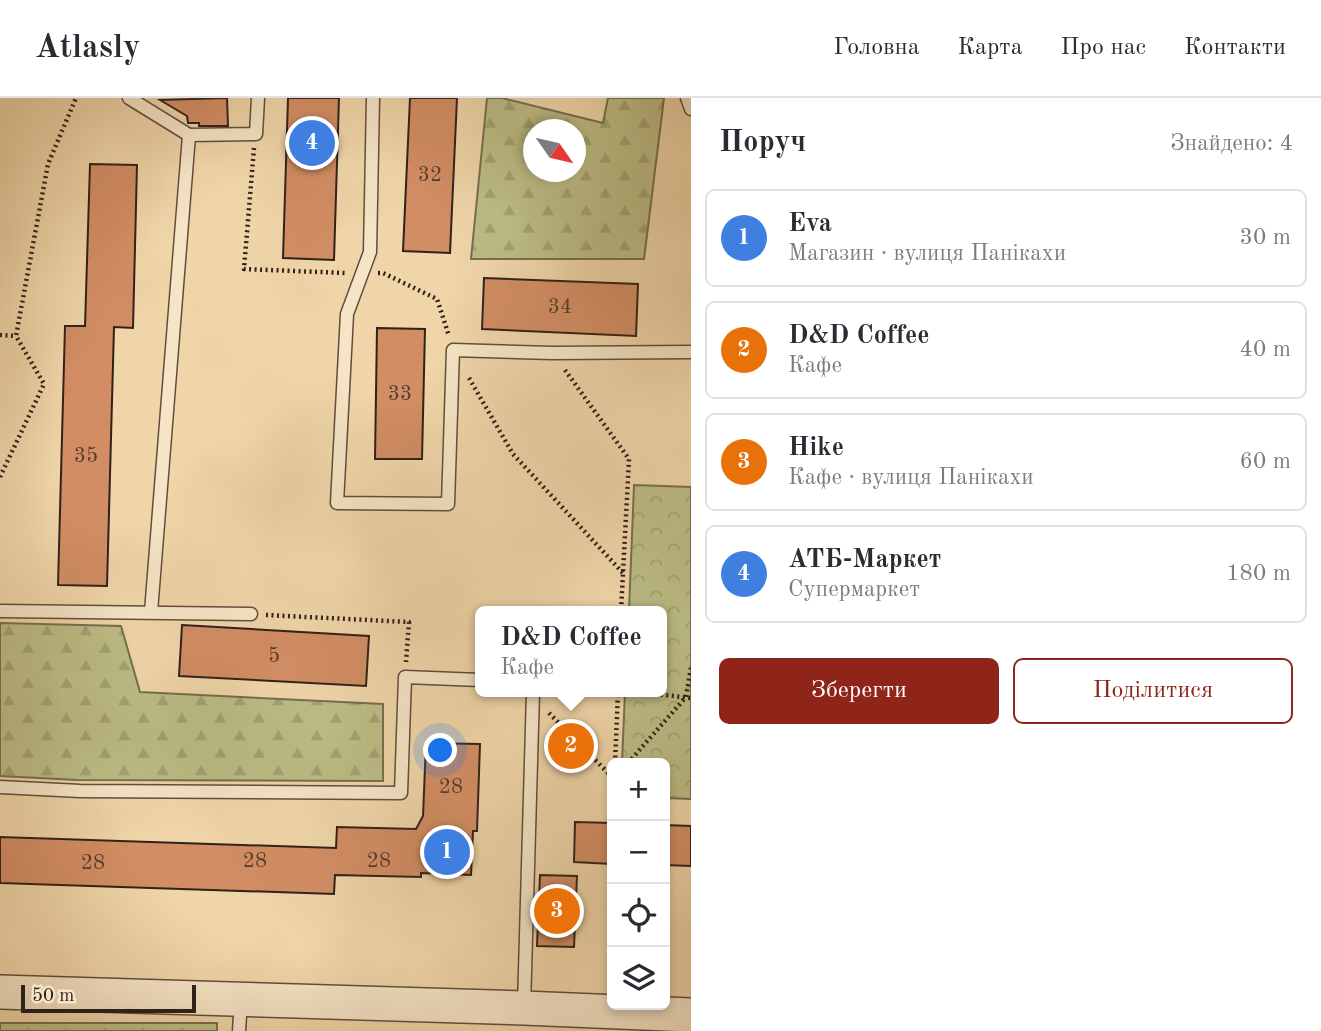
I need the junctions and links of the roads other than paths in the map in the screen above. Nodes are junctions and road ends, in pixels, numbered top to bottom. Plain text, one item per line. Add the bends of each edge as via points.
1 (128, 98) edge
2 (258, 98) edge
3 (373, 98) edge
4 (687, 98) edge
5 (691, 109) edge
6 (188, 135) junction
7 (691, 352) edge
8 (0, 611) edge
9 (151, 612) junction
10 (251, 614) road end
11 (475, 680) edge
12 (533, 697) edge
13 (0, 787) edge
14 (0, 992) edge
15 (524, 1008) junction
16 (240, 1015) edge
17 (691, 1015) edge

1 - 6 lane
2 - 6 lane via 256,134
3 - 7 lane via 370,252 347,314 337,503 448,504 453,350
4 - 5 lane
6 - 9 lane
8 - 9 lane
9 - 10 lane
11 - 13 lane via 405,677 401,793
12 - 15 lane
14 - 16 street
15 - 16 street
15 - 17 street

